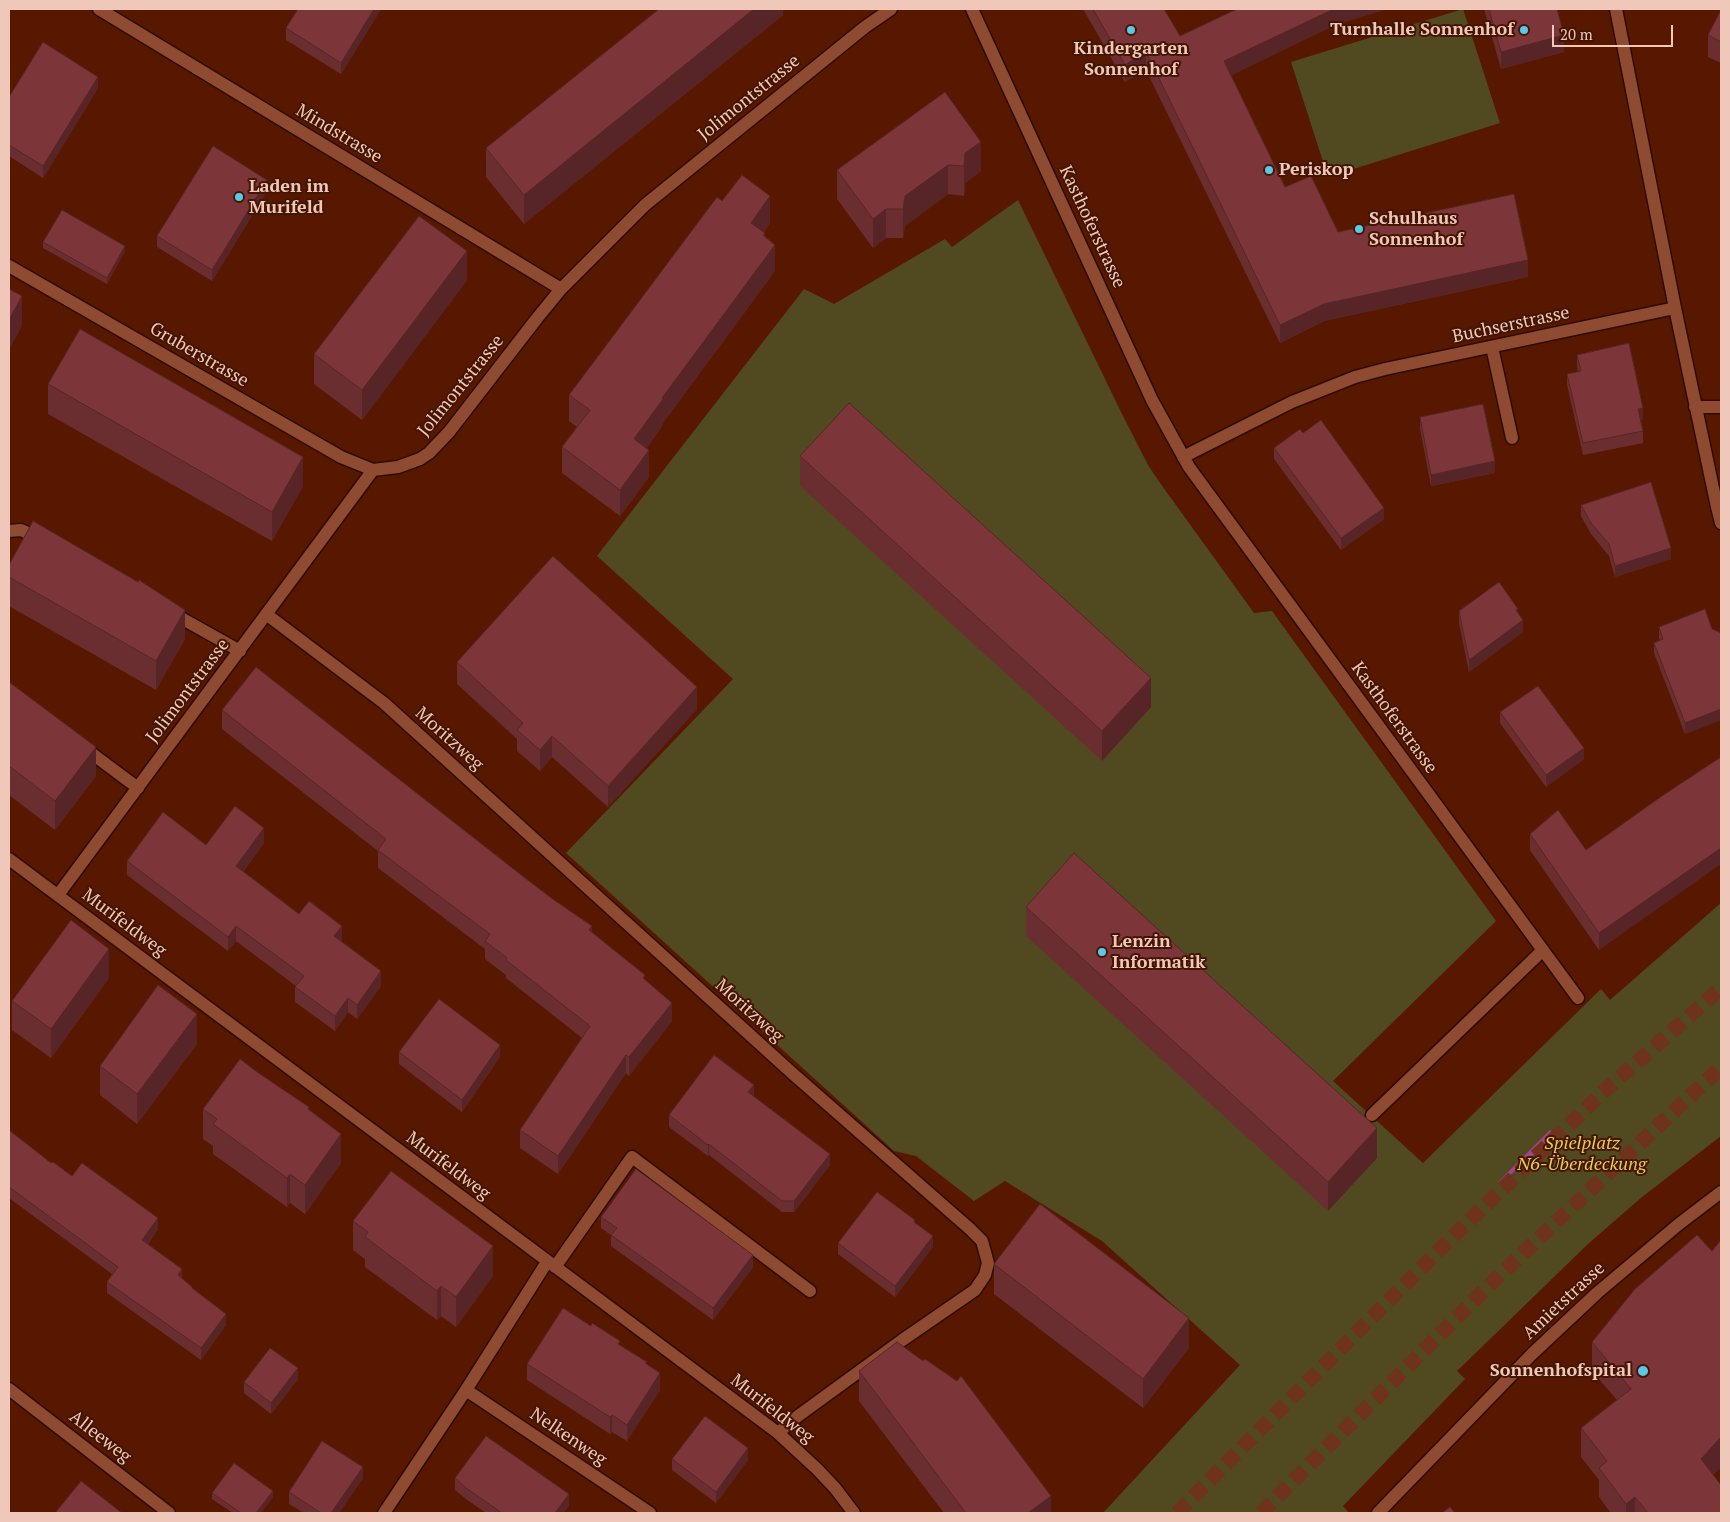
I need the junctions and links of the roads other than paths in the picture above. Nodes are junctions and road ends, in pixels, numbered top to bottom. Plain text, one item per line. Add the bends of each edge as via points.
1 (99, 9) edge
2 (891, 9) edge
3 (972, 9) edge
4 (1616, 9) edge
5 (875, 13) edge
6 (9, 266) edge
7 (561, 290) junction
8 (1675, 308) junction
9 (1492, 347) junction
10 (1695, 407) junction
11 (1721, 407) edge
12 (1512, 438) dead end
13 (1183, 458) junction
14 (373, 470) junction
15 (1721, 522) edge
16 (9, 531) edge
17 (52, 544) edge
18 (163, 607) edge
19 (266, 614) junction
20 (240, 651) junction
21 (70, 737) edge
22 (138, 788) junction
23 (9, 859) edge
24 (58, 895) junction
25 (1543, 950) junction
26 (1578, 998) dead end
27 (1372, 1115) dead end
28 (1721, 1192) edge
29 (551, 1264) junction
30 (810, 1291) dead end
31 (9, 1389) edge
32 (466, 1390) junction
33 (778, 1433) junction
34 (169, 1513) edge
35 (384, 1513) edge
36 (650, 1513) edge
37 (854, 1513) edge
38 (1378, 1513) edge

1 - 7 street, Mindstrasse
2 - 5 street, Jolimontstrasse
3 - 13 street, Kasthoferstrasse via 1152,400
4 - 8 street
5 - 7 street, Jolimontstrasse via 650,200
6 - 14 street, Gruberstrasse via 341,457
7 - 14 street, Jolimontstrasse via 439,444 420,459 391,469
8 - 9 street, Buchserstrasse
8 - 10 street
9 - 12 street
9 - 13 street, Buchserstrasse via 1355,377 1292,402
10 - 11 street
10 - 15 street
13 - 25 street, Kasthoferstrasse
14 - 19 street, Jolimontstrasse
16 - 17 street via 25,531
18 - 20 street
19 - 20 street, Jolimontstrasse
19 - 33 street, Moritzweg via 384,703 982,1241 988,1263 985,1275 975,1290
20 - 22 street, Jolimontstrasse
21 - 22 street
22 - 24 street, Jolimontstrasse
23 - 24 street, Murifeldweg
24 - 29 street, Murifeldweg
25 - 26 street, Kasthoferstrasse
25 - 27 street
28 - 38 street, Amietstrasse via 1646,1250 1532,1354
29 - 30 street via 632,1156
29 - 32 street
29 - 33 street, Murifeldweg
31 - 34 street, Alleeweg
32 - 35 street
32 - 36 street, Nelkenweg
33 - 37 street, Murifeldweg via 817,1469

